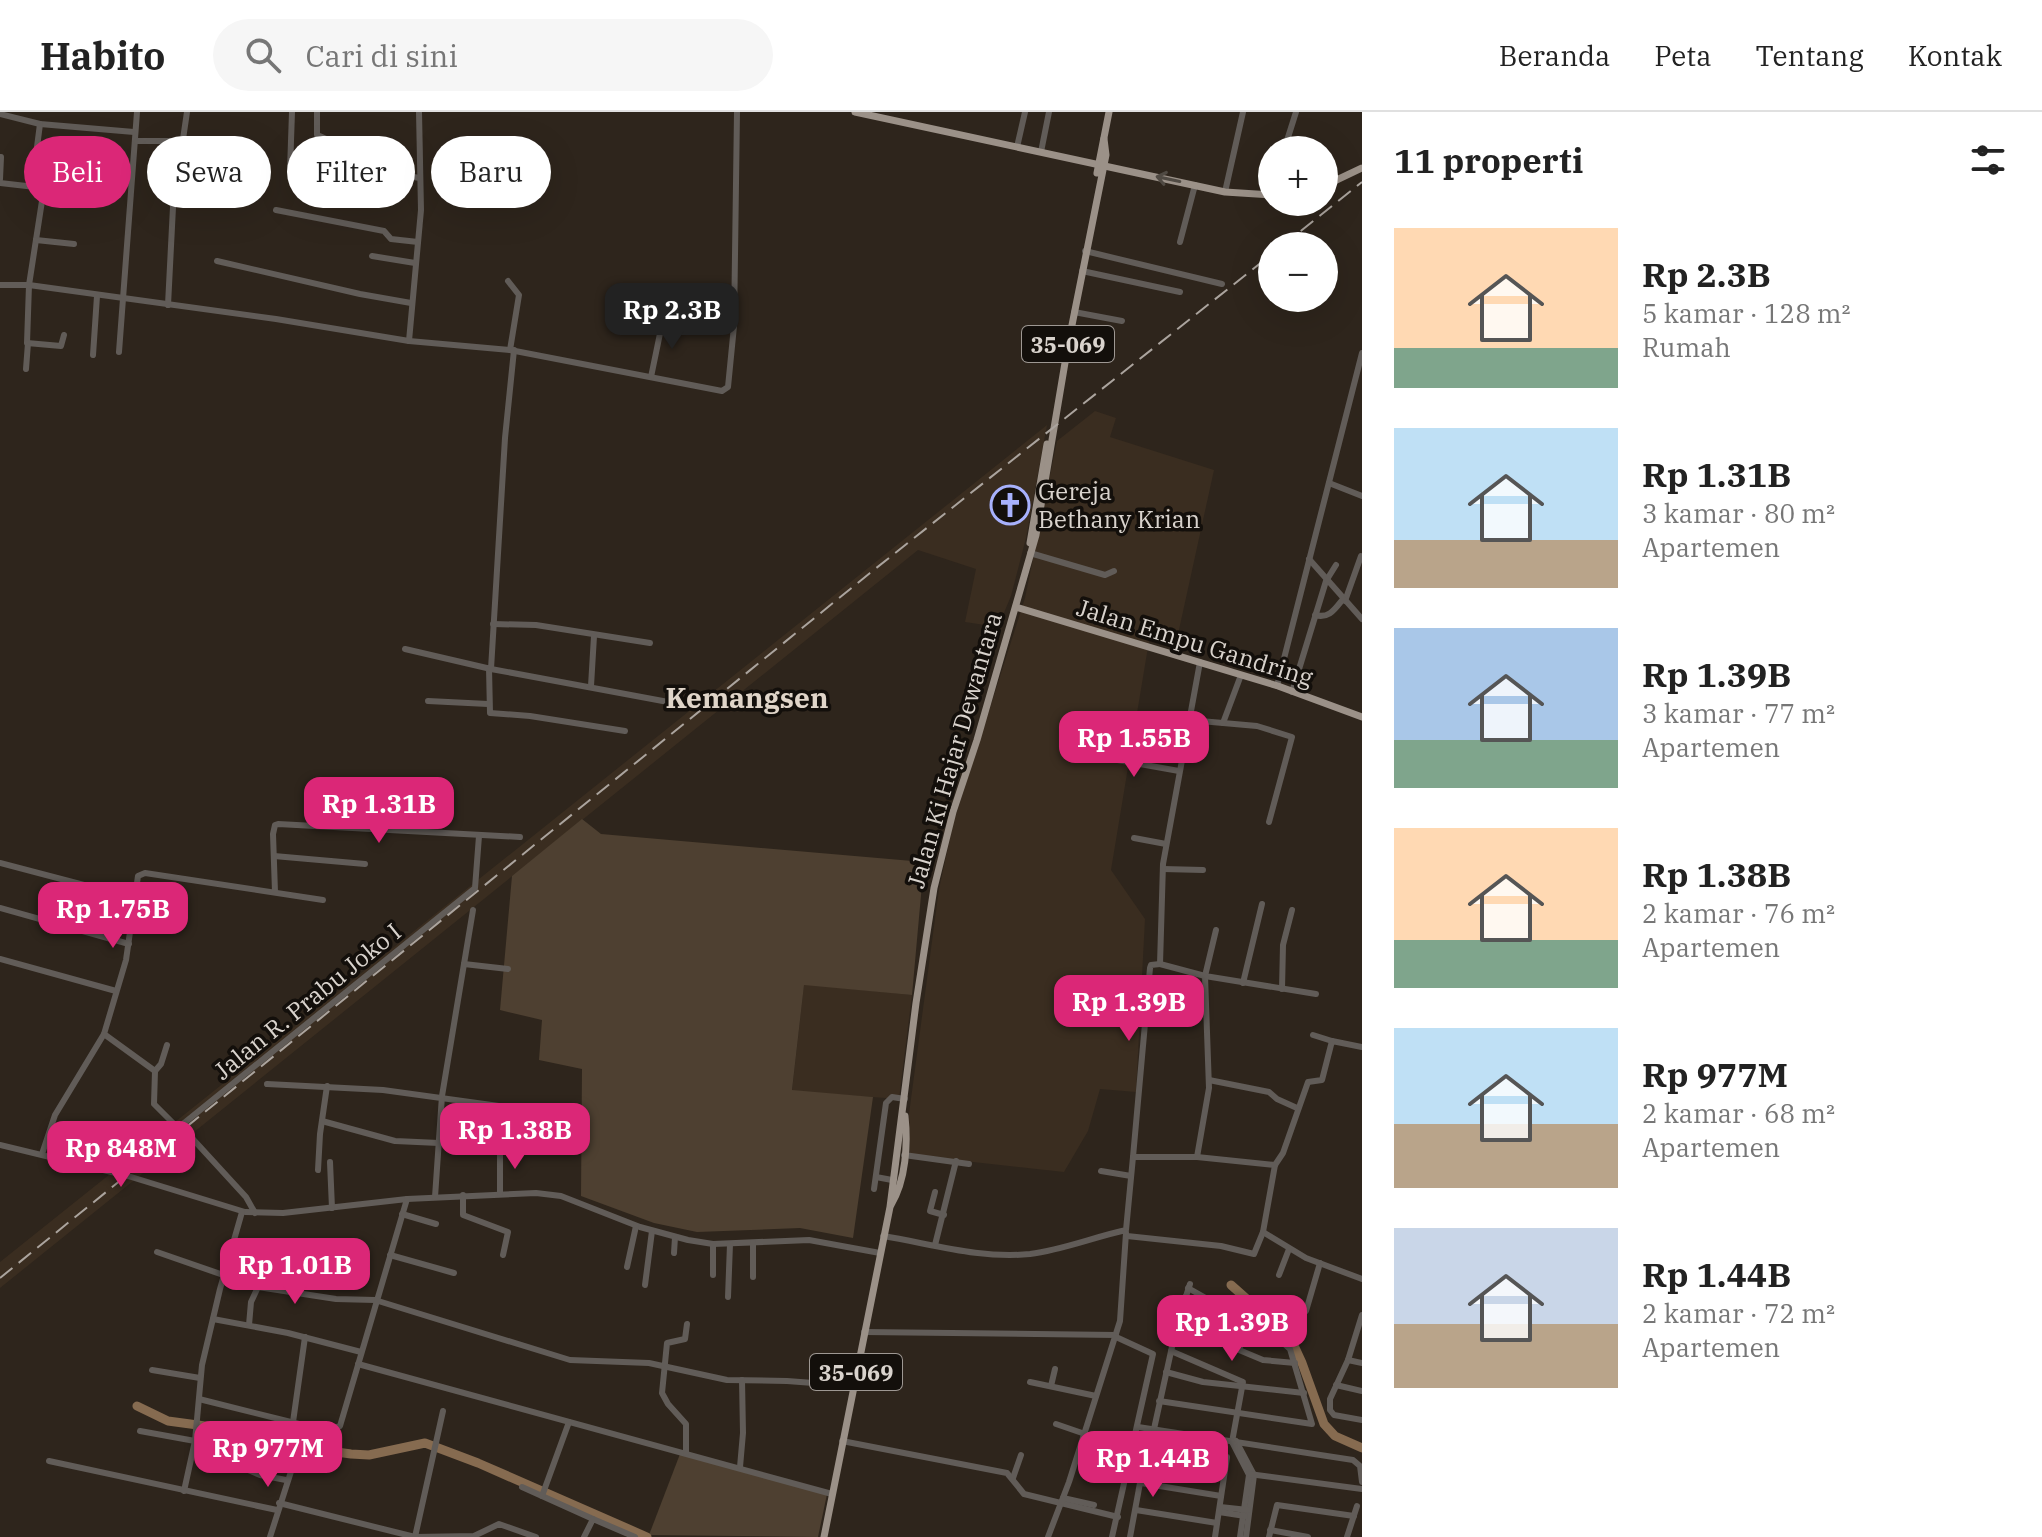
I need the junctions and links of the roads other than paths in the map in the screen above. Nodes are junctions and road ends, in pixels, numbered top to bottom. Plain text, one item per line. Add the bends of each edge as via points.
1 (137, 112) edge
2 (187, 112) edge
3 (292, 112) edge
4 (317, 112) edge
5 (419, 112) edge
6 (737, 112) edge
7 (855, 112) edge
8 (1025, 112) edge
9 (1049, 112) edge
10 (1109, 112) edge
11 (1243, 112) edge
12 (1296, 112) edge
13 (0, 114) edge
14 (40, 124) junction
15 (134, 132) junction
16 (38, 136) edge
17 (291, 136) edge
18 (320, 136) edge
19 (1288, 136) edge
20 (135, 141) junction
21 (147, 141) edge
22 (1017, 147) junction
23 (1041, 152) junction
24 (1, 157) edge
25 (1101, 164) junction
26 (1362, 168) edge
27 (415, 177) edge
28 (420, 178) junction
29 (1338, 179) edge
30 (0, 181) edge
31 (1195, 185) junction
32 (1225, 192) junction
33 (1258, 194) edge
34 (276, 210) dead end
35 (36, 240) junction
36 (418, 242) junction
37 (1180, 242) dead end
38 (74, 244) dead end
39 (1085, 251) junction
40 (372, 256) dead end
41 (217, 261) dead end
42 (415, 263) junction
43 (1082, 271) junction
44 (508, 281) dead end
45 (1222, 284) dead end
46 (0, 285) edge
47 (29, 285) junction
48 (1180, 292) dead end
49 (97, 296) junction
50 (123, 299) junction
51 (411, 303) junction
52 (168, 305) junction
53 (1074, 312) junction
54 (663, 319) dead end
55 (1122, 321) dead end
56 (64, 335) dead end
57 (409, 341) junction
58 (28, 343) junction
59 (512, 350) junction
60 (119, 352) dead end
61 (1362, 353) edge
62 (93, 355) dead end
63 (26, 369) dead end
64 (651, 377) junction
65 (1329, 483) junction
66 (1362, 496) edge
67 (1030, 551) junction
68 (1361, 556) edge
69 (1310, 561) junction
70 (1336, 565) dead end
71 (1114, 571) dead end
72 (1326, 581) junction
73 (1344, 600) junction
74 (1016, 607) junction
75 (1315, 615) junction
76 (1362, 619) edge
77 (493, 624) junction
78 (594, 636) junction
79 (650, 643) dead end
80 (405, 649) dead end
81 (1200, 662) junction
82 (490, 668) junction
83 (1241, 675) junction
84 (591, 686) junction
85 (1278, 687) junction
86 (1292, 692) junction
87 (428, 701) dead end
88 (488, 704) junction
89 (695, 707) dead end
90 (1362, 717) edge
91 (1189, 720) junction
92 (1223, 723) junction
93 (625, 731) dead end
94 (1095, 756) dead end
95 (1179, 771) junction
96 (1269, 822) dead end
97 (479, 836) junction
98 (520, 837) dead end
99 (1134, 838) dead end
100 (1166, 844) junction
101 (274, 856) junction
102 (0, 863) edge
103 (365, 864) dead end
104 (1163, 869) junction
105 (1203, 870) dead end
106 (275, 892) junction
107 (135, 895) junction
108 (323, 900) dead end
109 (1262, 904) dead end
110 (0, 908) edge
111 (473, 910) dead end
112 (1292, 910) dead end
113 (1216, 930) dead end
114 (129, 944) junction
115 (0, 959) edge
116 (464, 964) junction
117 (1160, 964) junction
118 (508, 969) dead end
119 (1205, 976) junction
120 (1243, 983) junction
121 (1282, 989) junction
122 (116, 991) junction
123 (1316, 994) dead end
124 (104, 1034) junction
125 (1313, 1035) dead end
126 (1332, 1041) junction
127 (167, 1045) dead end
128 (1362, 1047) edge
129 (155, 1071) junction
130 (1209, 1080) junction
131 (267, 1084) dead end
132 (327, 1086) junction
133 (442, 1096) junction
134 (900, 1100) junction
135 (1297, 1108) junction
136 (521, 1109) dead end
137 (322, 1121) junction
138 (178, 1128) junction
139 (891, 1132) junction
140 (191, 1137) dead end
141 (100, 1140) dead end
142 (0, 1145) edge
143 (438, 1145) junction
144 (483, 1145) dead end
145 (500, 1149) dead end
146 (42, 1154) junction
147 (1133, 1157) junction
148 (1197, 1157) junction
149 (1276, 1161) junction
150 (330, 1162) dead end
151 (900, 1162) junction
152 (969, 1164) dead end
153 (955, 1165) junction
154 (94, 1167) junction
155 (318, 1170) dead end
156 (1101, 1171) dead end
157 (121, 1174) junction
158 (1131, 1176) junction
159 (884, 1178) junction
160 (874, 1189) dead end
161 (935, 1192) dead end
162 (500, 1193) junction
163 (435, 1197) junction
164 (463, 1200) junction
165 (404, 1206) junction
166 (890, 1207) junction
167 (332, 1208) junction
168 (249, 1212) junction
169 (944, 1215) junction
170 (436, 1224) dead end
171 (636, 1226) junction
172 (652, 1231) junction
173 (1263, 1232) junction
174 (1126, 1233) junction
175 (883, 1236) junction
176 (675, 1237) junction
177 (753, 1243) junction
178 (713, 1244) junction
179 (730, 1244) junction
180 (935, 1245) junction
181 (1286, 1248) junction
182 (157, 1252) dead end
183 (674, 1253) dead end
184 (880, 1253) junction
185 (390, 1255) junction
186 (503, 1255) dead end
187 (1320, 1263) junction
188 (627, 1267) dead end
189 (454, 1273) dead end
190 (713, 1275) dead end
191 (1279, 1275) dead end
192 (223, 1276) junction
193 (753, 1277) dead end
194 (1362, 1279) edge
195 (645, 1285) dead end
196 (258, 1287) junction
197 (728, 1297) dead end
198 (1185, 1297) junction
199 (375, 1300) junction
200 (1306, 1311) dead end
201 (1362, 1315) edge
202 (1234, 1317) junction
203 (213, 1319) junction
204 (1250, 1323) junction
205 (687, 1324) dead end
206 (1177, 1324) junction
207 (249, 1325) junction
208 (864, 1332) junction
209 (1116, 1336) junction
210 (305, 1337) junction
211 (1239, 1349) junction
212 (1171, 1351) junction
213 (361, 1352) junction
214 (1348, 1360) junction
215 (1295, 1363) junction
216 (1362, 1363) edge
217 (358, 1364) junction
218 (664, 1365) junction
219 (1055, 1369) dead end
220 (152, 1370) dead end
221 (1166, 1372) junction
222 (200, 1378) junction
223 (742, 1380) junction
224 (1030, 1382) dead end
225 (1336, 1385) junction
226 (853, 1386) junction
227 (1051, 1386) junction
228 (1243, 1386) junction
229 (1362, 1391) edge
230 (1304, 1393) junction
231 (1096, 1396) junction
232 (199, 1399) junction
233 (1159, 1401) junction
234 (443, 1411) dead end
235 (1238, 1414) junction
236 (1362, 1420) edge
237 (293, 1422) junction
238 (569, 1422) junction
239 (1056, 1424) dead end
240 (307, 1426) junction
241 (1138, 1427) junction
242 (1154, 1429) junction
243 (140, 1431) dead end
244 (1085, 1434) junction
245 (842, 1441) junction
246 (1234, 1441) junction
247 (194, 1444) junction
248 (686, 1453) junction
249 (1131, 1453) junction
250 (1021, 1455) dead end
251 (1145, 1456) junction
252 (1227, 1457) dead end
253 (49, 1461) dead end
254 (740, 1467) junction
255 (1225, 1469) junction
256 (1251, 1474) junction
257 (1013, 1479) junction
258 (286, 1480) junction
259 (1362, 1482) edge
260 (1141, 1483) junction
261 (522, 1487) dead end
262 (1362, 1489) edge
263 (184, 1491) junction
264 (542, 1494) junction
265 (832, 1494) junction
266 (1221, 1496) junction
267 (1062, 1501) junction
268 (1094, 1505) dead end
269 (1357, 1506) dead end
270 (278, 1507) junction
271 (1219, 1509) junction
272 (1136, 1510) junction
273 (1247, 1513) junction
274 (1354, 1516) junction
275 (1118, 1517) junction
276 (593, 1519) junction
277 (1217, 1523) junction
278 (1270, 1534) edge
279 (270, 1537) edge
280 (415, 1537) edge
281 (536, 1537) edge
282 (584, 1537) edge
283 (635, 1537) edge
284 (824, 1537) edge
285 (1048, 1537) edge
286 (1112, 1537) edge
287 (1130, 1537) edge
288 (1215, 1537) edge
289 (1243, 1537) edge
290 (1308, 1537) edge
291 (1347, 1537) edge

1 - 15 street
2 - 52 street via 173,207
3 - 17 street
4 - 18 street
5 - 28 street
6 - 64 street via 734,326 728,387 722,391
7 - 22 main road
8 - 22 street
9 - 23 street
10 - 25 main road, Jalan Ki Hajar Dewantara / 35-069
11 - 32 street
12 - 19 street
13 - 14 street
14 - 15 street
14 - 16 street
15 - 20 street
20 - 21 street
20 - 50 street
22 - 23 main road
23 - 25 main road
24 - 30 street
31 -> 25 main road
25 - 39 main road, Jalan Ki Hajar Dewantara / 35-069
25 - 67 main road, Jalan Ki Hajar Dewantara / 35-069
26 - 29 main road
27 - 28 street
28 - 36 street
30 - 35 street via 44,188
31 - 32 main road
31 - 37 street
32 - 33 main road
34 - 36 street
35 - 38 street
35 - 47 street
36 - 42 street
39 - 43 main road, Jalan Ki Hajar Dewantara / 35-069
39 - 45 street
40 - 42 street
41 - 51 street
42 - 51 street
43 - 48 street
43 - 53 main road, Jalan Ki Hajar Dewantara / 35-069
44 - 59 street via 519,295
46 - 47 street
47 - 49 street
47 - 58 street
49 - 50 street
49 - 62 street
50 - 52 street
50 - 60 street
51 - 57 street
52 - 57 street
53 - 55 street
53 - 67 main road, Jalan Ki Hajar Dewantara / 35-069
54 - 64 street
56 - 58 street via 61,346
57 - 59 street
58 - 63 street
59 - 64 street
59 - 77 street
61 - 65 street
65 - 66 street
65 - 69 street
67 - 71 street via 1105,575
67 - 74 main road, Jalan Ki Hajar Dewantara / 35-069
68 - 73 street
69 - 72 street
69 - 85 street
70 - 72 street
72 - 73 street
72 - 75 street
73 - 75 street via 1331,613
73 - 76 street
74 - 81 main road, Jalan Empu Gandring
74 - 134 main road, Jalan Ki Hajar Dewantara / 35-069 via 942,852
75 - 86 street
77 - 78 street via 536,625
77 - 82 street
78 - 79 street
78 - 84 street
80 - 82 street
81 - 83 main road, Jalan Empu Gandring
81 - 91 street
82 - 84 street
82 - 88 street
83 - 85 main road, Jalan Empu Gandring
83 - 92 street
84 - 89 street
85 - 86 main road, Jalan Empu Gandring
86 - 90 main road, Jalan Empu Gandring
87 - 88 street
88 - 93 street via 491,713
91 - 92 street
91 - 95 street
92 - 96 street via 1292,737
94 - 95 street
95 - 100 street
97 - 98 street
97 - 101 street via 278,824
97 - 138 street, Jalan R. Prabu Joko I via 474,890
99 - 100 street
100 - 104 street
101 - 103 street
101 - 106 street
102 - 107 street
104 - 105 street
104 - 117 street
106 - 107 street via 143,873 136,878
106 - 108 street
107 - 114 street
109 - 120 street
110 - 114 street
111 - 116 street
112 - 121 street via 1283,945
113 - 119 street
114 - 122 street
115 - 122 street
116 - 118 street
116 - 133 street
117 - 119 street
117 - 147 street via 1150,968
119 - 120 street
119 - 130 street
120 - 121 street
121 - 123 street
122 - 124 street
124 - 129 street
124 - 146 street via 57,1111
125 - 126 street
126 - 128 street
126 - 135 street via 1322,1080 1308,1082
127 - 129 street
129 - 138 street via 154,1104
130 - 135 street via 1274,1096
130 - 148 street
131 - 132 street
132 - 133 street
132 - 137 street
133 - 136 street
133 - 143 street
134 - 139 main road, Jalan Ki Hajar Dewantara / 35-069
134 - 139 street via 886,1103
134 - 151 main road, Jalan Ki Hajar Dewantara / 35-069 via 907,1131
135 - 149 street
137 - 143 street via 395,1141
137 - 155 street
138 - 157 street, Jalan R. Prabu Joko I
139 - 151 main road, Jalan Ki Hajar Dewantara / 35-069
139 - 159 street
140 - 168 street via 246,1197
141 - 154 street
142 - 146 street
143 - 144 street
143 - 163 street
145 - 162 street
146 - 154 street
147 - 148 street
147 - 158 street
148 - 149 street
149 - 173 street
150 - 167 street
151 - 153 street
151 - 159 main road, Jalan Ki Hajar Dewantara / 35-069
151 - 166 main road, Jalan Ki Hajar Dewantara / 35-069 via 897,1195
152 - 153 street
153 - 169 street
154 - 157 street
156 - 158 street
157 - 168 street
158 - 174 street
159 - 160 street
159 - 166 main road, Jalan Ki Hajar Dewantara / 35-069
161 - 169 street via 930,1211
162 - 164 street
162 - 171 street via 556,1194
163 - 164 street
163 - 165 street
164 - 186 street via 463,1215 508,1232
165 - 167 street
165 - 170 street
165 - 185 street
166 - 175 main road, Jalan Ki Hajar Dewantara / 35-069
167 - 168 street
168 - 192 street
169 - 180 street
171 - 172 street
171 - 188 street
172 - 176 street
172 - 195 street
173 - 174 street via 1252,1254
173 - 181 street
174 - 180 street via 1018,1255
174 - 209 street
175 - 180 street
175 - 184 main road, Jalan Ki Hajar Dewantara / 35-069
176 - 178 street
176 - 183 street
177 - 179 street
177 - 184 street via 809,1240
177 - 193 street
178 - 179 street
178 - 190 street
179 - 197 street
181 - 187 street
181 - 191 street
182 - 192 street
184 - 208 main road, Jalan Ki Hajar Dewantara / 35-069
185 - 189 street
185 - 199 street
187 - 194 street
187 - 200 street
192 - 196 street
192 - 203 street
196 - 199 street
196 - 207 street
198 - 202 street
198 - 202 street via 1189,1286
198 - 206 street
199 - 213 street
199 - 218 street via 570,1360
201 - 214 street
202 - 204 street
203 - 207 street
203 - 222 street
204 - 211 street
204 - 215 street via 1281,1339
205 - 218 street via 685,1339 668,1341
206 - 211 street
206 - 212 street
207 - 210 street
208 - 209 street
208 - 226 main road, Jalan Ki Hajar Dewantara / 35-069
209 - 231 street
209 - 241 street via 1153,1353
210 - 213 street
210 - 237 street
211 - 215 street via 1263,1360
212 - 221 street
212 - 228 street via 1240,1380
213 - 217 street
214 - 216 street
214 - 225 street
215 - 230 street
217 - 238 street
217 - 240 street via 340,1426
218 - 223 street
218 - 248 street via 662,1393 686,1424
219 - 227 street
220 - 222 street
221 - 228 street
221 - 233 street
222 - 232 street
223 - 226 street
223 - 254 street
224 - 227 street
225 - 229 street
225 - 236 street via 1330,1410
226 - 245 main road, Jalan Ki Hajar Dewantara / 35-069
227 - 231 street
228 - 230 street
228 - 235 street
230 - 235 street via 1312,1424
231 - 244 street
232 - 237 street
232 - 247 street
233 - 235 street
233 - 242 street
234 - 280 street
235 - 246 street
237 - 240 street
238 - 248 street
238 - 264 street
239 - 244 street
240 - 258 street
241 - 242 street
241 - 249 street
242 - 246 street
243 - 247 street
244 - 267 street
245 - 257 street via 996,1470
245 - 265 main road, Jalan Ki Hajar Dewantara / 35-069
246 - 256 street
246 - 259 street via 1353,1460 1360,1466
247 - 258 street via 260,1475
247 - 263 street
248 - 254 street
249 - 251 street
249 - 275 street
250 - 257 street
251 - 255 street
251 - 260 street
252 - 255 street
253 - 263 street
254 - 265 street
255 - 266 street
256 - 262 street
256 - 273 street
257 - 267 street via 1023,1494
258 - 270 street
260 - 266 street
260 - 272 street
261 - 264 street
263 - 270 street
264 - 276 street
265 - 284 main road, Jalan Ki Hajar Dewantara / 35-069
266 - 271 street
267 - 268 street
267 - 275 street
267 - 285 street
269 - 274 street
270 - 279 street
270 - 280 street
271 - 273 street
271 - 277 street
272 - 277 street
272 - 287 street
273 - 289 street
274 - 278 street via 1277,1505
274 - 291 street
275 - 286 street
276 - 282 street
276 - 283 street
277 - 288 street
278 - 290 street
280 - 281 street via 478,1535 499,1524

